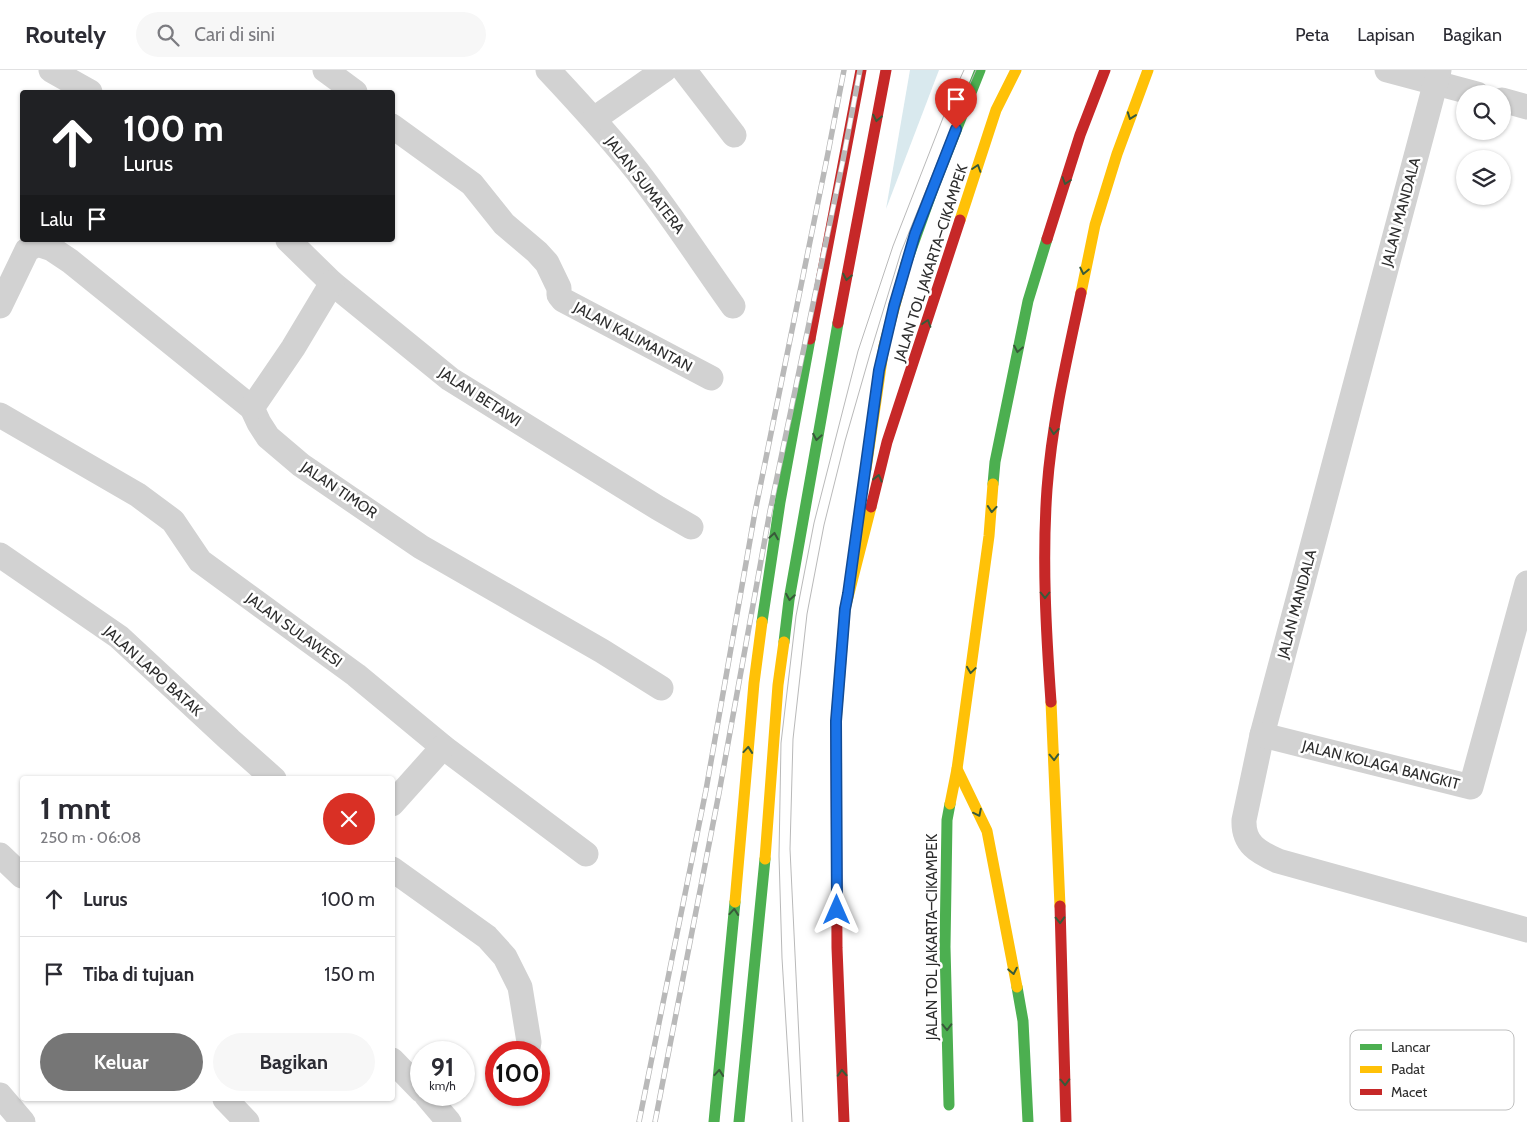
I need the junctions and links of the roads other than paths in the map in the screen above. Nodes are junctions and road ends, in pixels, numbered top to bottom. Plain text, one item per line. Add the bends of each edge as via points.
1 (51, 70) edge
2 (325, 70) edge
3 (548, 70) edge
4 (664, 70) edge
5 (861, 70) edge
6 (886, 70) edge
7 (980, 70) edge
8 (1016, 70) edge
9 (1105, 70) edge
10 (1148, 70) edge
11 (1387, 70) edge
12 (690, 72) edge
13 (1437, 76) edge
14 (1474, 85) edge
15 (86, 90) edge
16 (351, 90) edge
17 (1511, 103) edge
18 (1527, 107) edge
19 (594, 119) junction
20 (395, 128) edge
21 (734, 135) dead end
22 (290, 242) edge
23 (54, 245) edge
24 (332, 283) junction
25 (0, 306) edge
26 (733, 306) dead end
27 (710, 378) dead end
28 (252, 408) junction
29 (0, 415) edge
30 (864, 478) dead end
31 (862, 498) dead end
32 (691, 527) dead end
33 (0, 555) edge
34 (848, 594) junction
35 (1525, 598) edge
36 (661, 688) dead end
37 (1262, 735) junction
38 (443, 747) junction
39 (957, 770) junction
40 (271, 776) edge
41 (395, 801) edge
42 (586, 854) dead end
43 (0, 855) edge
44 (395, 871) edge
45 (20, 874) edge
46 (1527, 930) edge
47 (529, 1041) edge
48 (395, 1063) edge
49 (410, 1079) edge
50 (0, 1095) edge
51 (228, 1101) edge
52 (949, 1105) dead end
53 (436, 1106) edge
54 (23, 1122) edge
55 (247, 1122) edge
56 (450, 1122) edge
57 (714, 1122) edge
58 (739, 1122) edge
59 (844, 1122) edge
60 (1028, 1122) edge
61 (1066, 1122) edge

1 - 15 street
2 - 16 street
3 - 19 street, JALAN SUMATERA
4 - 19 street
57 -> 5 highway via 754,683 764,606 780,502
6 -> 58 highway via 789,600 778,685
7 - 30 highway via 915,234 894,306 879,370
34 -> 8 highway, JALAN TOL JAKARTA–CIKAMPEK via 888,442 996,110
9 -> 39 highway, JALAN TOL JAKARTA–CIKAMPEK via 1080,135 1028,301 995,462 989,536
10 -> 61 highway via 1094,225 1057,404 1048,488 1044,546 1045,610 1062,948
11 - 13 street
12 - 21 street
13 - 14 street
13 - 37 street, JALAN MANDALA
17 - 18 street
19 - 26 street, JALAN SUMATERA via 671,216
20 - 27 street, JALAN KALIMANTAN via 472,184 504,224 546,263 563,300
22 - 24 street, JALAN BETAWI
23 - 25 street via 37,244 27,250
23 - 28 street, JALAN TIMOR
24 - 28 street
24 - 32 street, JALAN BETAWI via 450,379
28 - 36 street, JALAN TIMOR via 268,437 301,465 422,547
29 - 38 street, JALAN SULAWESI via 138,495 173,521 200,561 356,675
31 - 34 highway
33 - 40 street, JALAN LAPO BATAK via 120,637
59 -> 34 highway, JALAN TOL JAKARTA–CIKAMPEK via 837,948 836,721
35 - 37 street, JALAN KOLAGA BANGKIT via 1471,787
37 - 46 street, JALAN MANDALA via 1244,820 1246,836 1257,850 1278,861
38 - 41 street
38 - 42 street, JALAN SULAWESI
39 -> 52 highway, JALAN TOL JAKARTA–CIKAMPEK via 946,820
39 -> 60 highway via 987,831 1023,1021
43 - 45 street
44 - 47 street via 487,937 505,957 520,987
48 - 49 street
50 - 54 street
51 - 55 street
53 - 56 street

